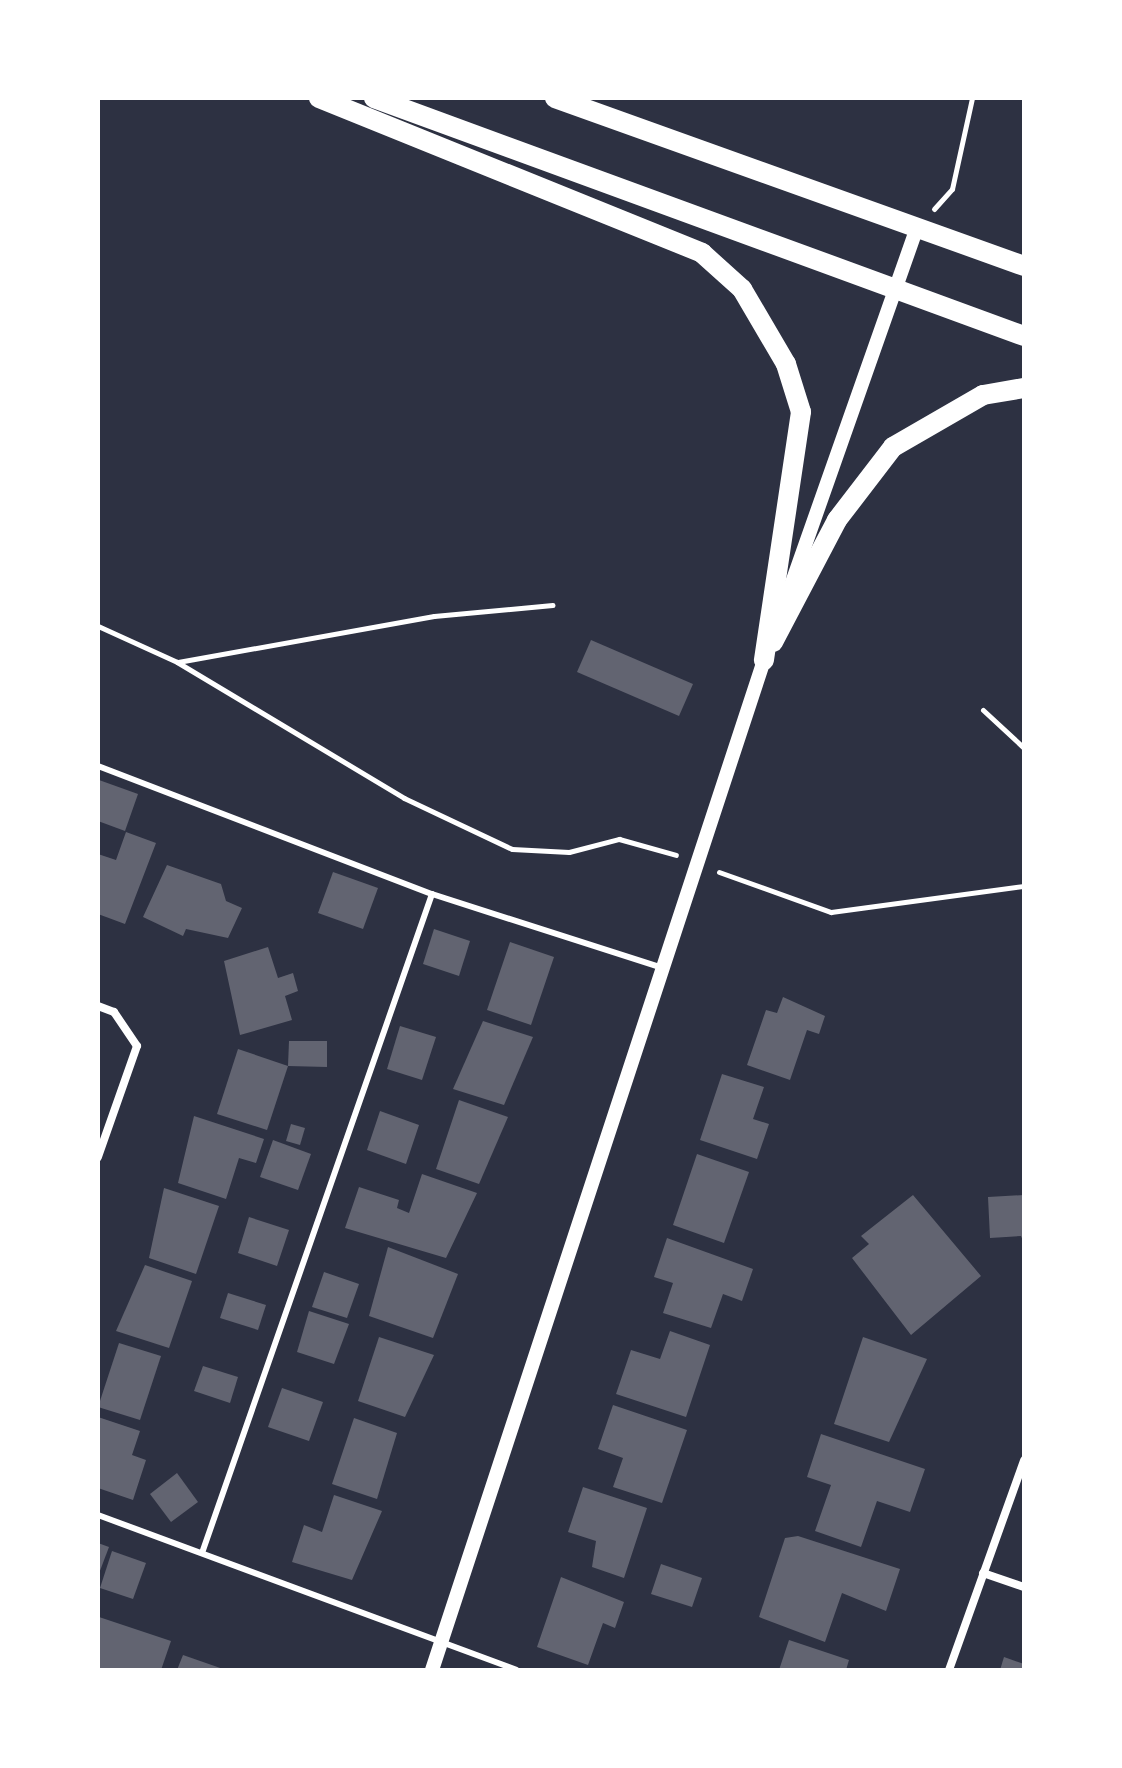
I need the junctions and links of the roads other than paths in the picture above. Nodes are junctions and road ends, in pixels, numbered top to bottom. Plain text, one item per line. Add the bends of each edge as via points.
1 (319, 98) edge
2 (374, 98) edge
3 (555, 98) edge
4 (917, 227) junction
5 (1024, 266) edge
6 (894, 288) junction
7 (1024, 336) edge
8 (1024, 388) edge
9 (764, 660) junction
10 (98, 766) edge
11 (432, 894) junction
12 (662, 968) junction
13 (98, 1006) edge
14 (98, 1157) edge
15 (1024, 1460) edge
16 (98, 1515) edge
17 (202, 1553) junction
18 (983, 1573) junction
19 (1024, 1587) edge
20 (440, 1646) junction
21 (432, 1670) edge
22 (516, 1670) edge
23 (949, 1670) edge

1 - 9 main road via 702,253 742,289 786,364 801,412
2 - 6 main road
3 - 4 main road
4 - 5 main road
4 - 6 street
6 - 7 main road
6 - 9 street
8 - 9 main road via 983,395 893,447 837,520
9 - 12 street
10 - 11 lane
11 - 12 lane
11 - 17 lane
12 - 20 street
13 - 14 street via 114,1012 137,1046
15 - 18 street
16 - 17 lane
17 - 20 lane
18 - 19 street
18 - 23 street
20 - 21 street
20 - 22 lane

